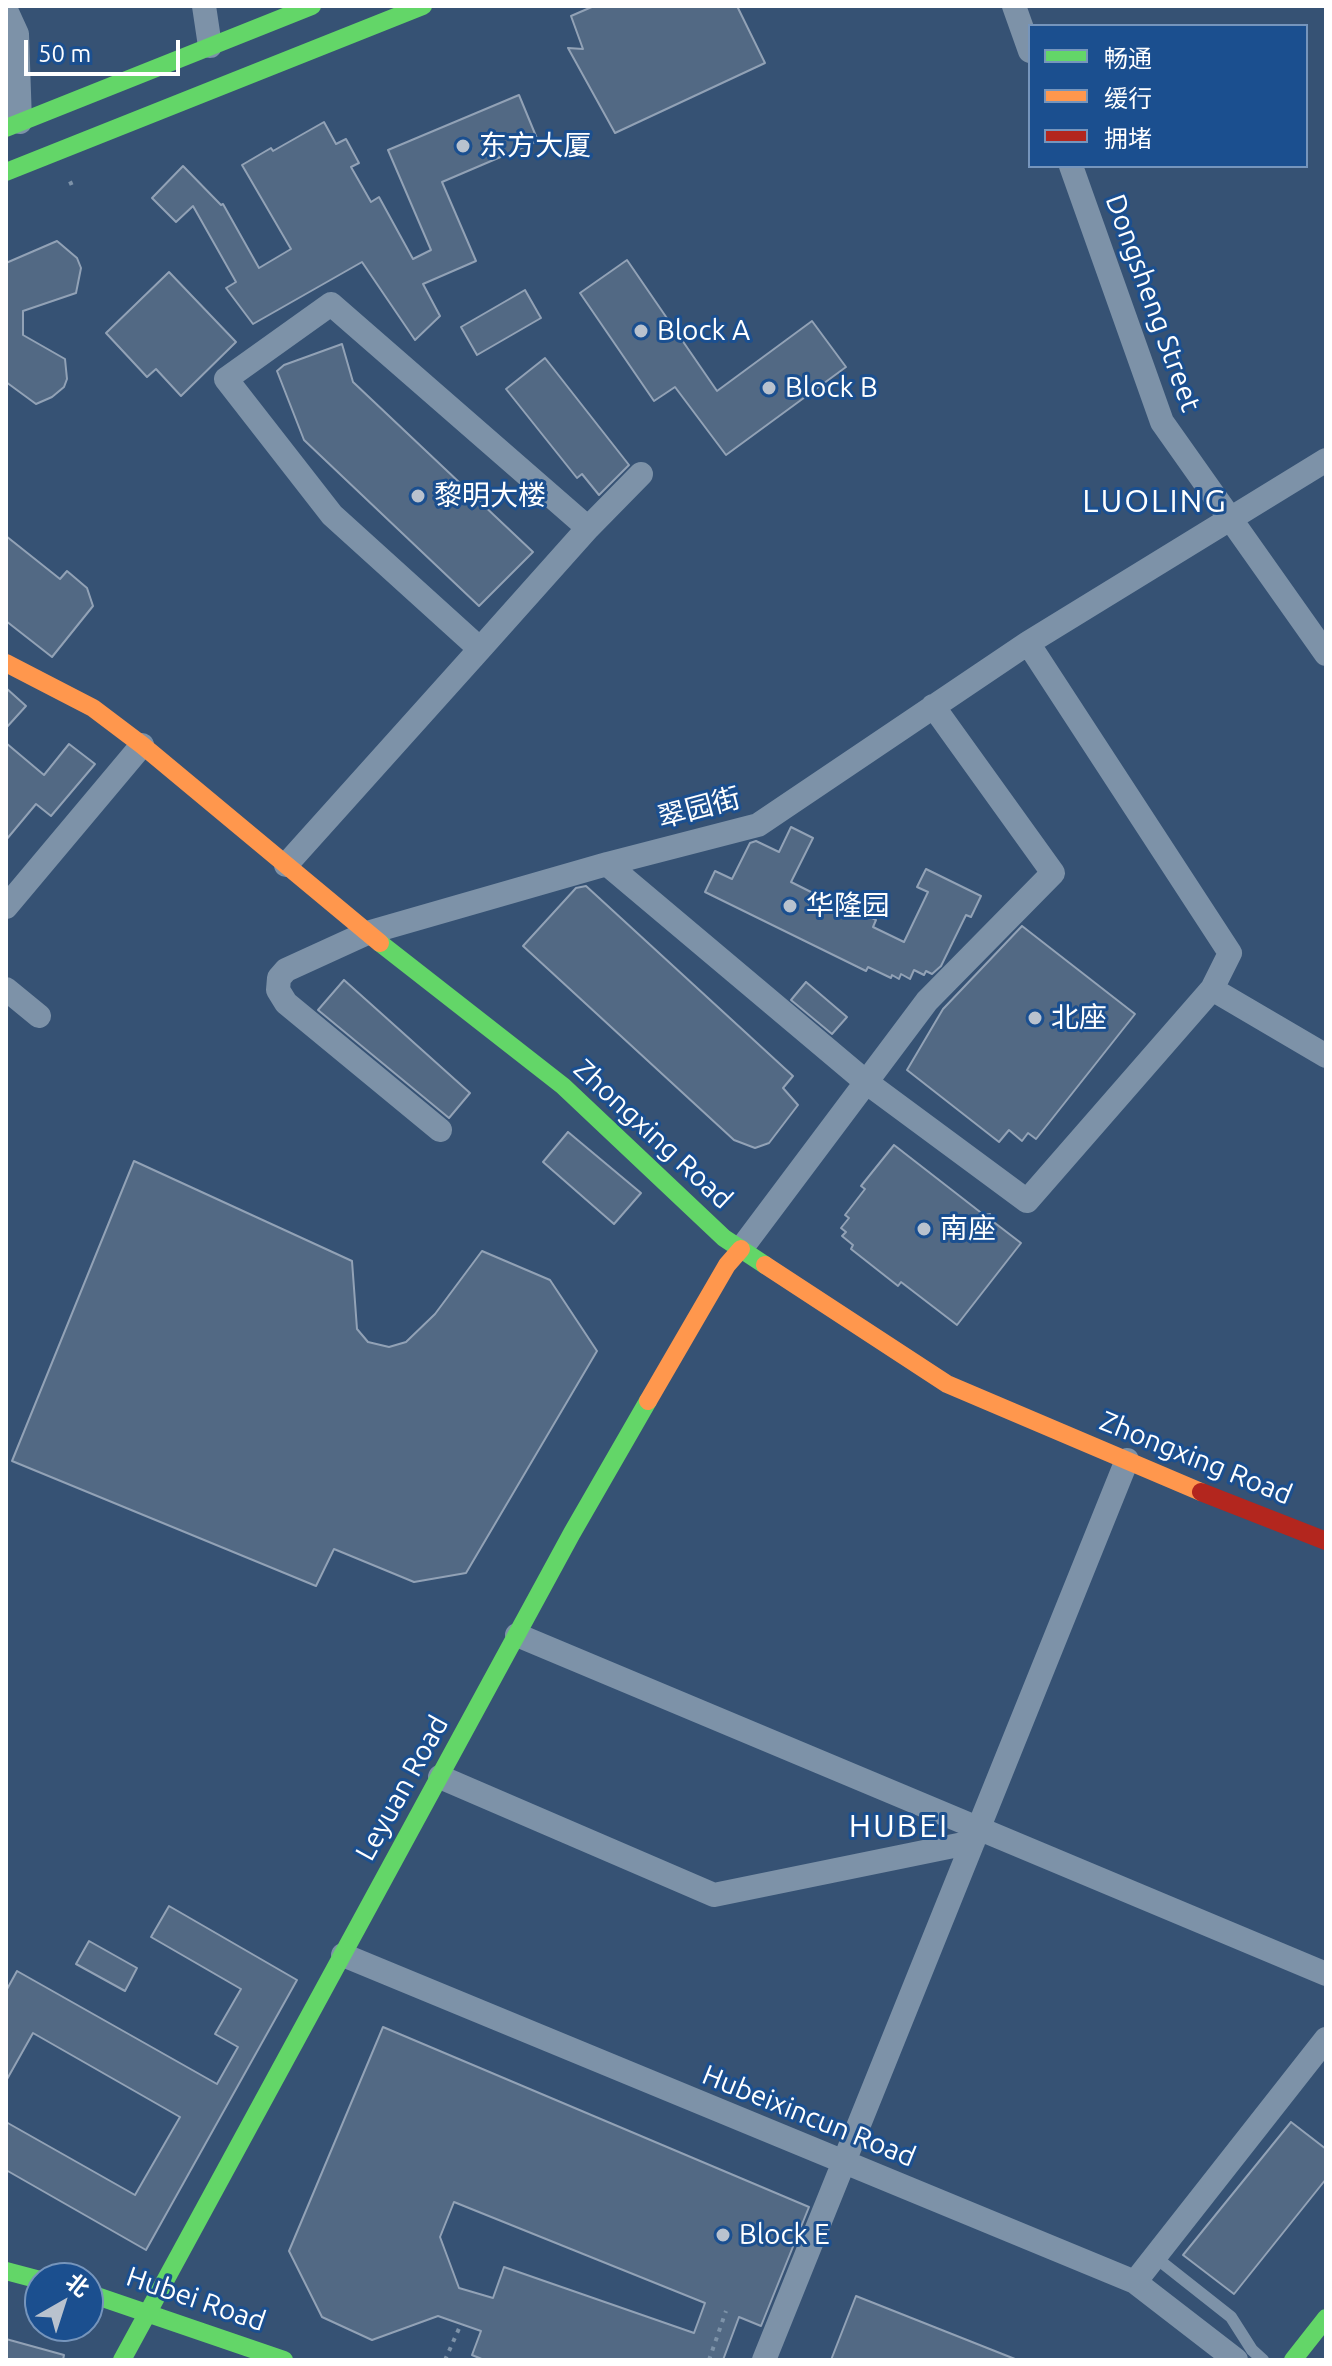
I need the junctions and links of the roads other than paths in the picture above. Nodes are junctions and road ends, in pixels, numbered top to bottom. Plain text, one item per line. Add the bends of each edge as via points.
1 (204, 6) edge
2 (219, 6) edge
3 (312, 6) edge
4 (423, 6) edge
5 (1014, 6) edge
6 (6, 10) edge
7 (218, 43) junction
8 (1028, 45) edge
9 (13, 125) edge
10 (1072, 168) edge
11 (6, 172) edge
12 (1326, 460) edge
13 (641, 474) dead end
14 (1230, 517) junction
15 (588, 528) junction
16 (1028, 643) junction
17 (480, 649) junction
18 (1326, 654) edge
19 (6, 663) edge
20 (933, 706) junction
21 (142, 745) junction
22 (607, 864) junction
23 (286, 865) junction
24 (6, 907) edge
25 (367, 933) junction
26 (6, 989) edge
27 (1212, 989) junction
28 (39, 1016) dead end
29 (1326, 1056) edge
30 (866, 1082) junction
31 (440, 1130) dead end
32 (741, 1249) junction
33 (1127, 1460) junction
34 (1326, 1541) edge
35 (517, 1635) junction
36 (440, 1777) junction
37 (976, 1836) junction
38 (343, 1955) junction
39 (1326, 1974) edge
40 (1326, 2039) edge
41 (845, 2163) junction
42 (1155, 2257) junction
43 (1135, 2282) junction
44 (104, 2298) edge
45 (149, 2312) junction
46 (1326, 2318) edge
47 (122, 2360) edge
48 (284, 2360) edge
49 (764, 2360) edge
50 (1236, 2360) edge
51 (1263, 2360) edge
52 (1293, 2360) edge

1 - 7 street
2 - 7 street
3 - 7 main road
4 - 11 main road
5 - 8 street
6 - 9 street via 17,34
7 - 9 main road
10 - 14 street, Dongsheng Street via 1162,422
12 - 14 street, 翠园街
13 - 15 street
14 - 16 street, 翠园街
14 - 18 street, Dongsheng Street
15 - 17 street
15 - 17 street via 331,304 226,379 332,515
16 - 20 street, 翠园街
16 - 27 street via 1230,953
17 - 23 street
19 - 21 main road, Zhongxing Road via 93,708
20 - 22 street, 翠园街 via 758,825
20 - 30 street via 1053,873 927,1001
21 - 23 main road, Zhongxing Road
21 - 24 street
22 - 25 street, 翠园街
22 - 30 street
23 - 25 main road, Zhongxing Road
25 - 31 street, 翠园街 via 286,970 278,990 286,1003
25 - 32 main road, Zhongxing Road via 563,1086
26 - 28 street
27 - 29 street
27 - 30 street via 1027,1201
30 - 32 street
32 - 33 main road, Zhongxing Road via 947,1384
32 - 35 main road, Leyuan Road via 719,1278
33 - 34 main road, Zhongxing Road
33 - 37 street
35 - 36 main road, Leyuan Road
35 - 37 street
36 - 37 street via 714,1895
36 - 38 main road, Leyuan Road
37 - 39 street
37 - 41 street
38 - 41 street, Hubeixincun Road
38 - 45 main road, Leyuan Road
40 - 42 street
41 - 43 street, Hubeixincun Road
41 - 49 street
42 - 43 street
42 - 51 lane via 1231,2317
43 - 50 street, Hubeixincun Road
44 - 45 main road, Hubei Road
45 - 47 main road, Leyuan Road
45 - 48 main road, Hubei Road
46 - 52 main road

